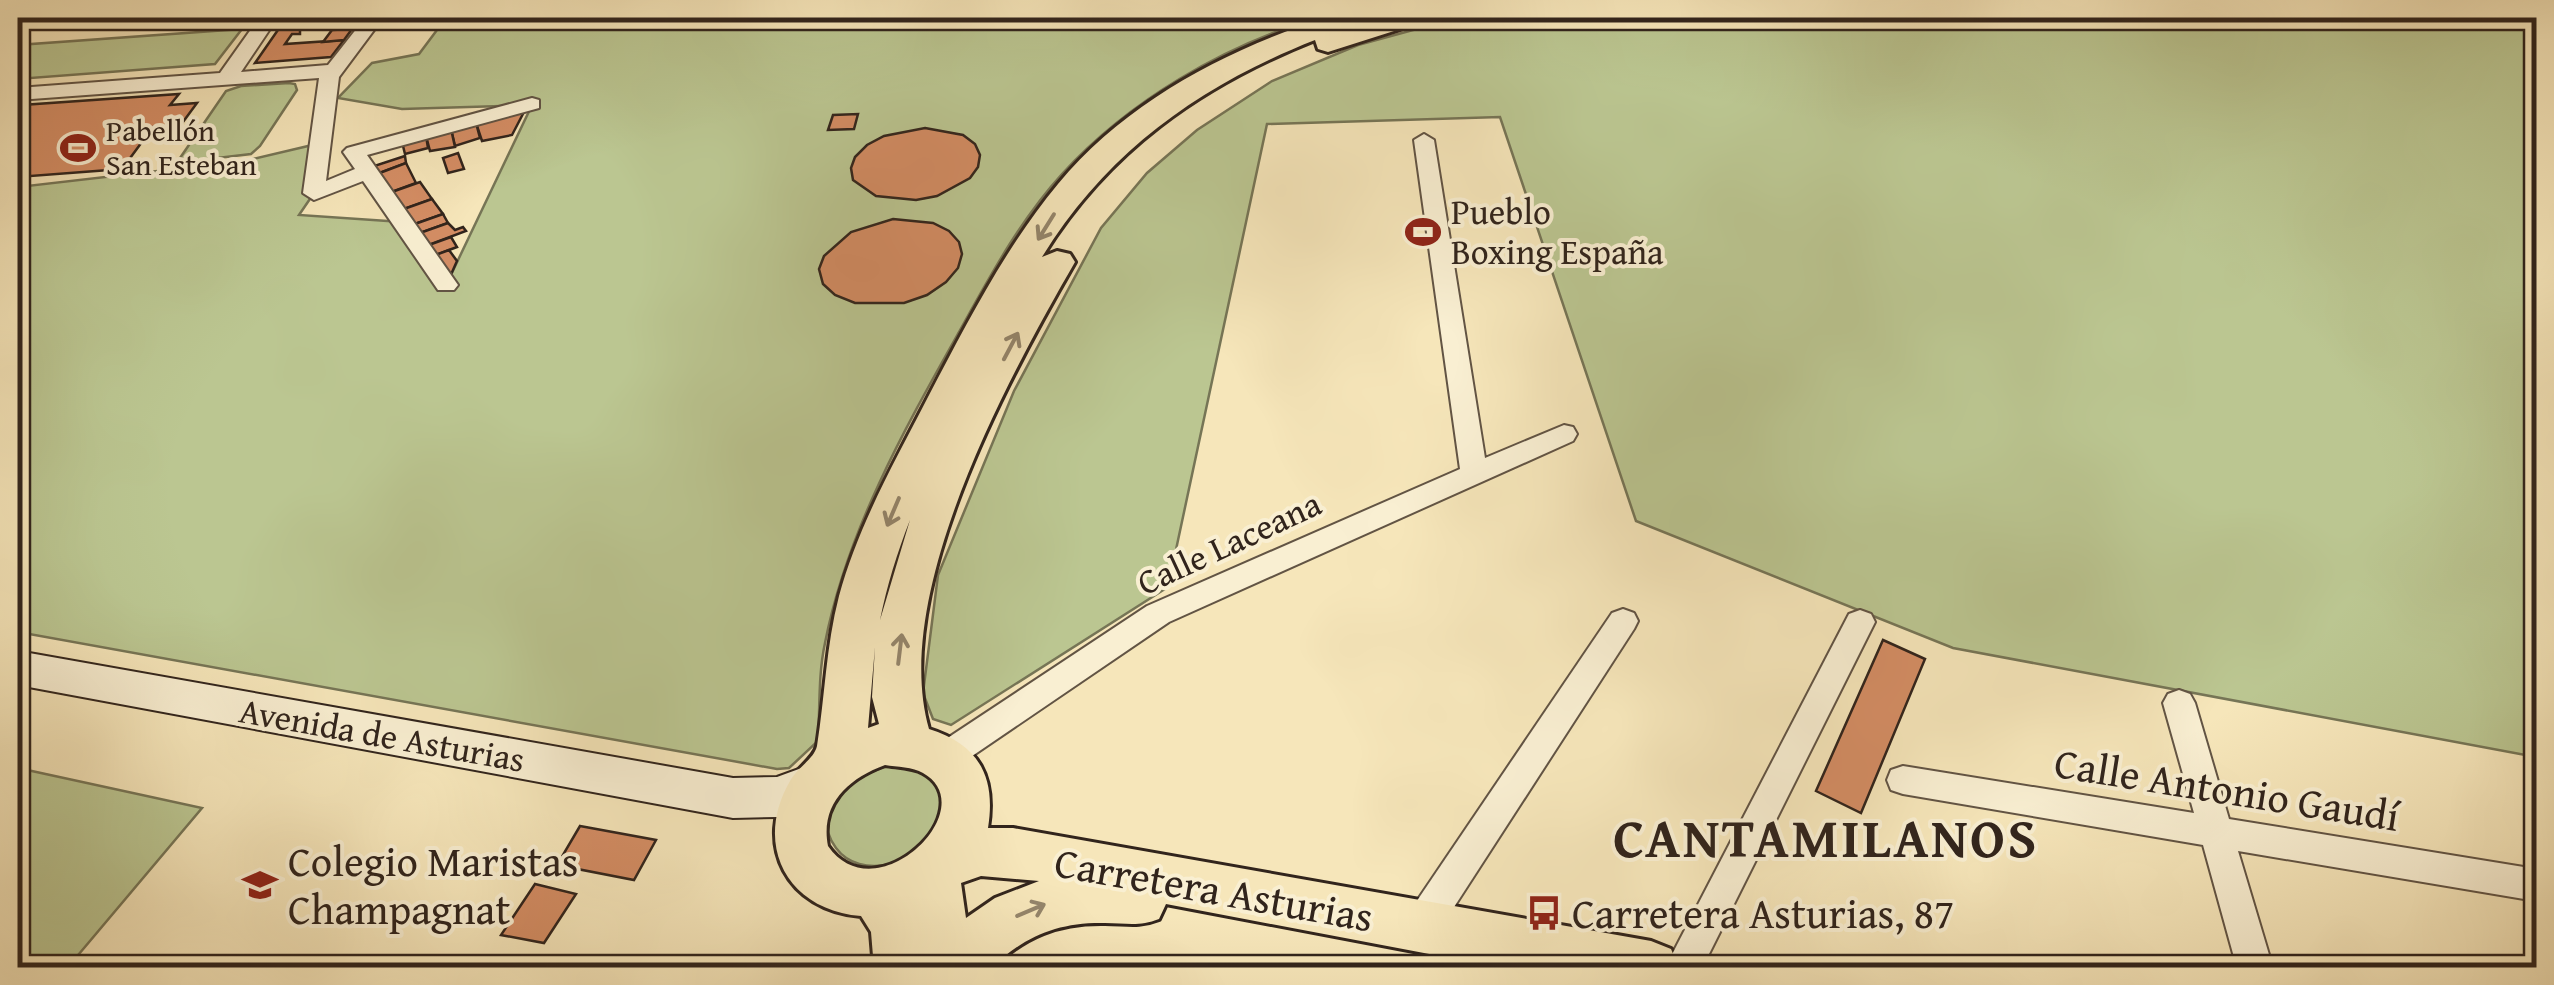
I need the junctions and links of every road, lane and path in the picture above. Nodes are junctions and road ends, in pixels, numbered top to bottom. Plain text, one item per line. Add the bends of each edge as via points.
1 (302, 18) edge
2 (374, 18) edge
3 (1351, 18) edge
4 (1406, 18) edge
5 (333, 71) junction
6 (226, 79) junction
7 (18, 94) edge
8 (532, 104) dead end
9 (1424, 140) dead end
10 (368, 172) junction
11 (446, 285) dead end
12 (1564, 434) dead end
13 (1474, 471) junction
14 (1623, 621) dead end
15 (1860, 622) dead end
16 (18, 668) edge
17 (2179, 704) dead end
18 (927, 750) junction
19 (828, 773) junction
20 (1903, 780) dead end
21 (746, 800) junction
22 (969, 807) junction
23 (2215, 834) junction
24 (798, 838) junction
25 (1013, 852) junction
26 (934, 869) junction
27 (2536, 884) edge
28 (876, 893) junction
29 (1324, 908) junction
30 (1421, 926) junction
31 (902, 968) edge
32 (940, 968) edge
33 (954, 968) edge
34 (1651, 968) edge
35 (1682, 968) edge
36 (2255, 968) edge

1 - 6 street via 266,21
2 - 5 street
3 -> 19 main road via 1238,62 1176,98 1112,148 1054,215 960,375 884,533 862,597 845,734
18 -> 4 main road via 898,724 896,682 906,596 922,541 992,380 1095,203 1134,159 1219,94 1285,60
5 - 6 street
5 - 10 street via 314,193
6 - 7 street
8 - 10 street via 354,152
9 - 13 street
10 - 11 street
12 - 13 street, Calle Laceana
13 - 18 street, Calle Laceana via 1158,614
14 - 30 street
15 - 35 street
16 - 21 main road, Avenida de Asturias
17 - 23 street
18 - 19 main road via 885,744
18 - 22 main road via 959,770
19 - 21 main road, Avenida de Asturias via 794,795
19 - 24 main road via 806,800
20 - 23 street, Calle Antonio Gaudí
21 - 24 main road, Avenida de Asturias via 782,820
22 - 25 main road, Carretera Asturias via 982,830
22 - 26 main road via 959,839
23 - 27 street, Calle Antonio Gaudí
23 - 36 street
24 - 28 main road via 822,880
25 - 26 main road, Carretera Asturias via 981,852
25 - 29 main road, Carretera Asturias
26 - 28 main road
26 - 32 main road
28 - 31 main road via 898,925
29 - 30 main road, Carretera Asturias
33 -> 29 main road via 992,930 1022,912 1072,897 1102,895 1279,921
30 - 34 main road, Carretera Asturias

